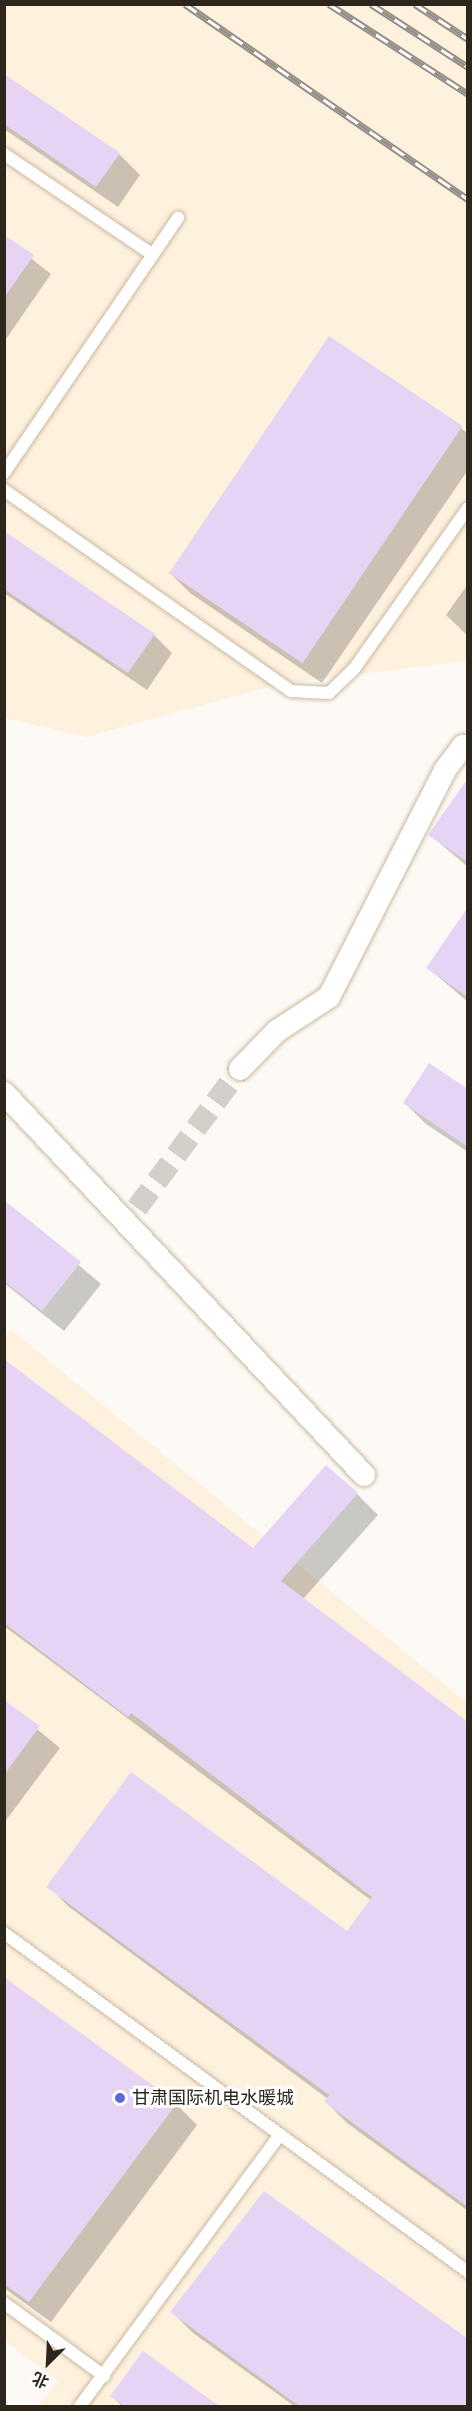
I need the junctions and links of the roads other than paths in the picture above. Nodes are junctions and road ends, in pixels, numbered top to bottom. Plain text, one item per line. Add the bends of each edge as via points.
1 (4, 154) edge
2 (178, 218) dead end
3 (153, 255) junction
4 (4, 472) edge
5 (4, 490) edge
6 (468, 508) edge
7 (468, 746) edge
8 (240, 1069) tunnel mouth
9 (4, 1093) edge
10 (364, 1475) dead end
11 (4, 1933) edge
12 (280, 2135) junction
13 (468, 2272) edge
14 (4, 2303) edge
15 (104, 2376) junction
16 (80, 2406) edge

1 - 3 lane
2 - 3 lane
3 - 4 lane
5 - 6 lane via 291,691 329,693 354,669
7 - 8 street via 463,746 445,770 329,997 277,1031
9 - 10 street via 133,1215
11 - 12 lane
12 - 13 lane
12 - 15 lane
14 - 15 lane
15 - 16 lane

